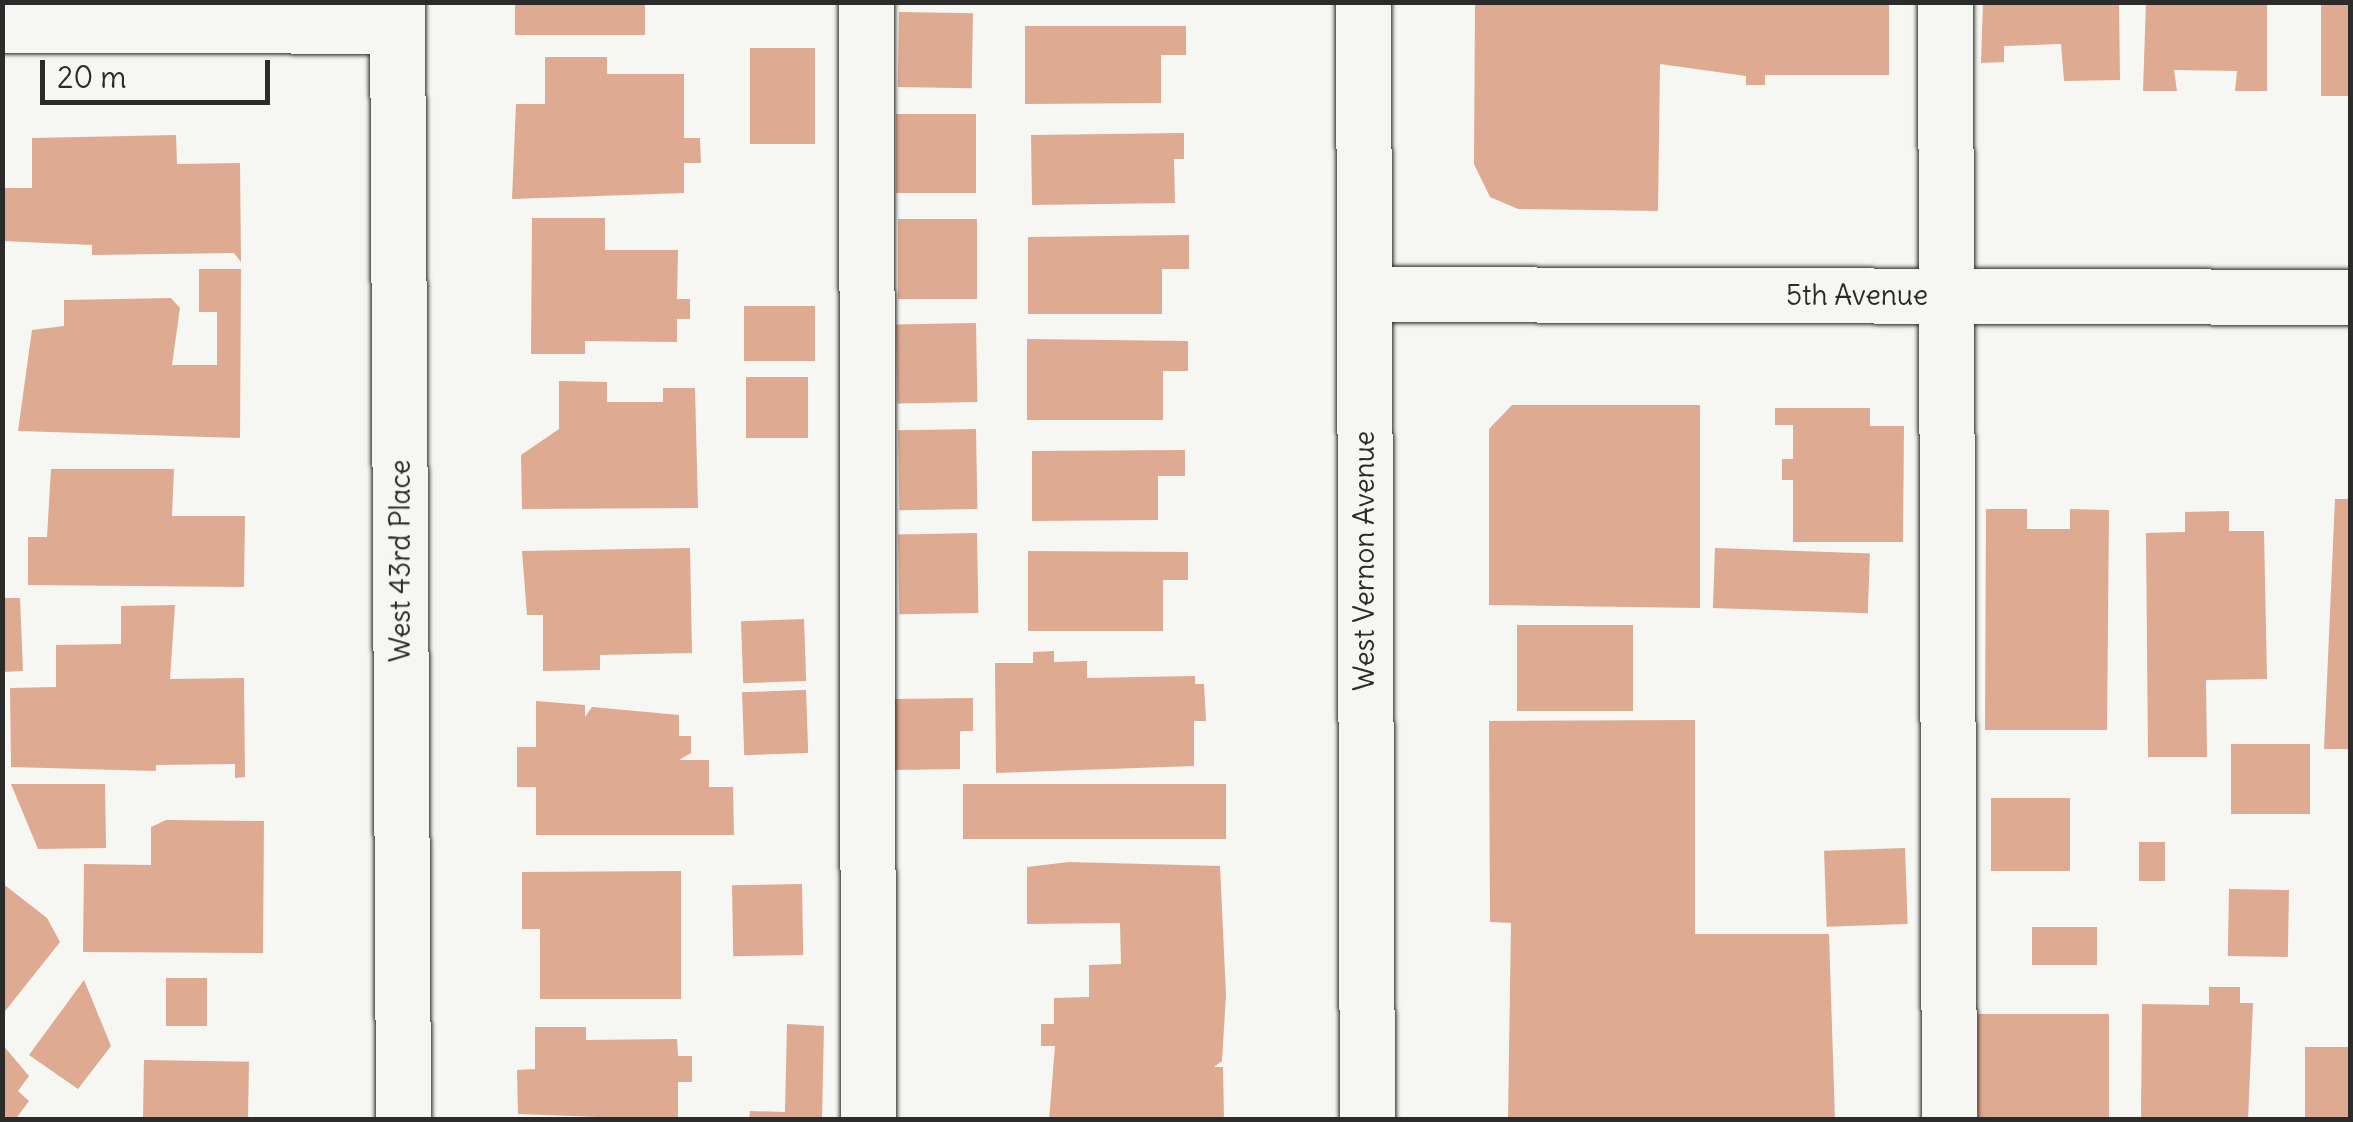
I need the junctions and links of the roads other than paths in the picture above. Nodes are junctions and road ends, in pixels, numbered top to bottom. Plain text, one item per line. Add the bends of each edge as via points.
1 (866, 2) edge
2 (1363, 2) edge
3 (1945, 2) edge
4 (397, 14) edge
5 (2, 25) edge
6 (1364, 294) junction
7 (1946, 296) junction
8 (2350, 297) edge
9 (403, 1120) edge
10 (868, 1120) edge
11 (1367, 1120) edge
12 (1949, 1120) edge

1 - 10 street
2 - 6 street, West Vernon Avenue
3 - 7 street
4 - 5 street
4 - 9 street, West 43rd Place
6 - 7 street, 5th Avenue
6 - 11 street, West Vernon Avenue
7 - 8 street, 5th Avenue
7 - 12 street

